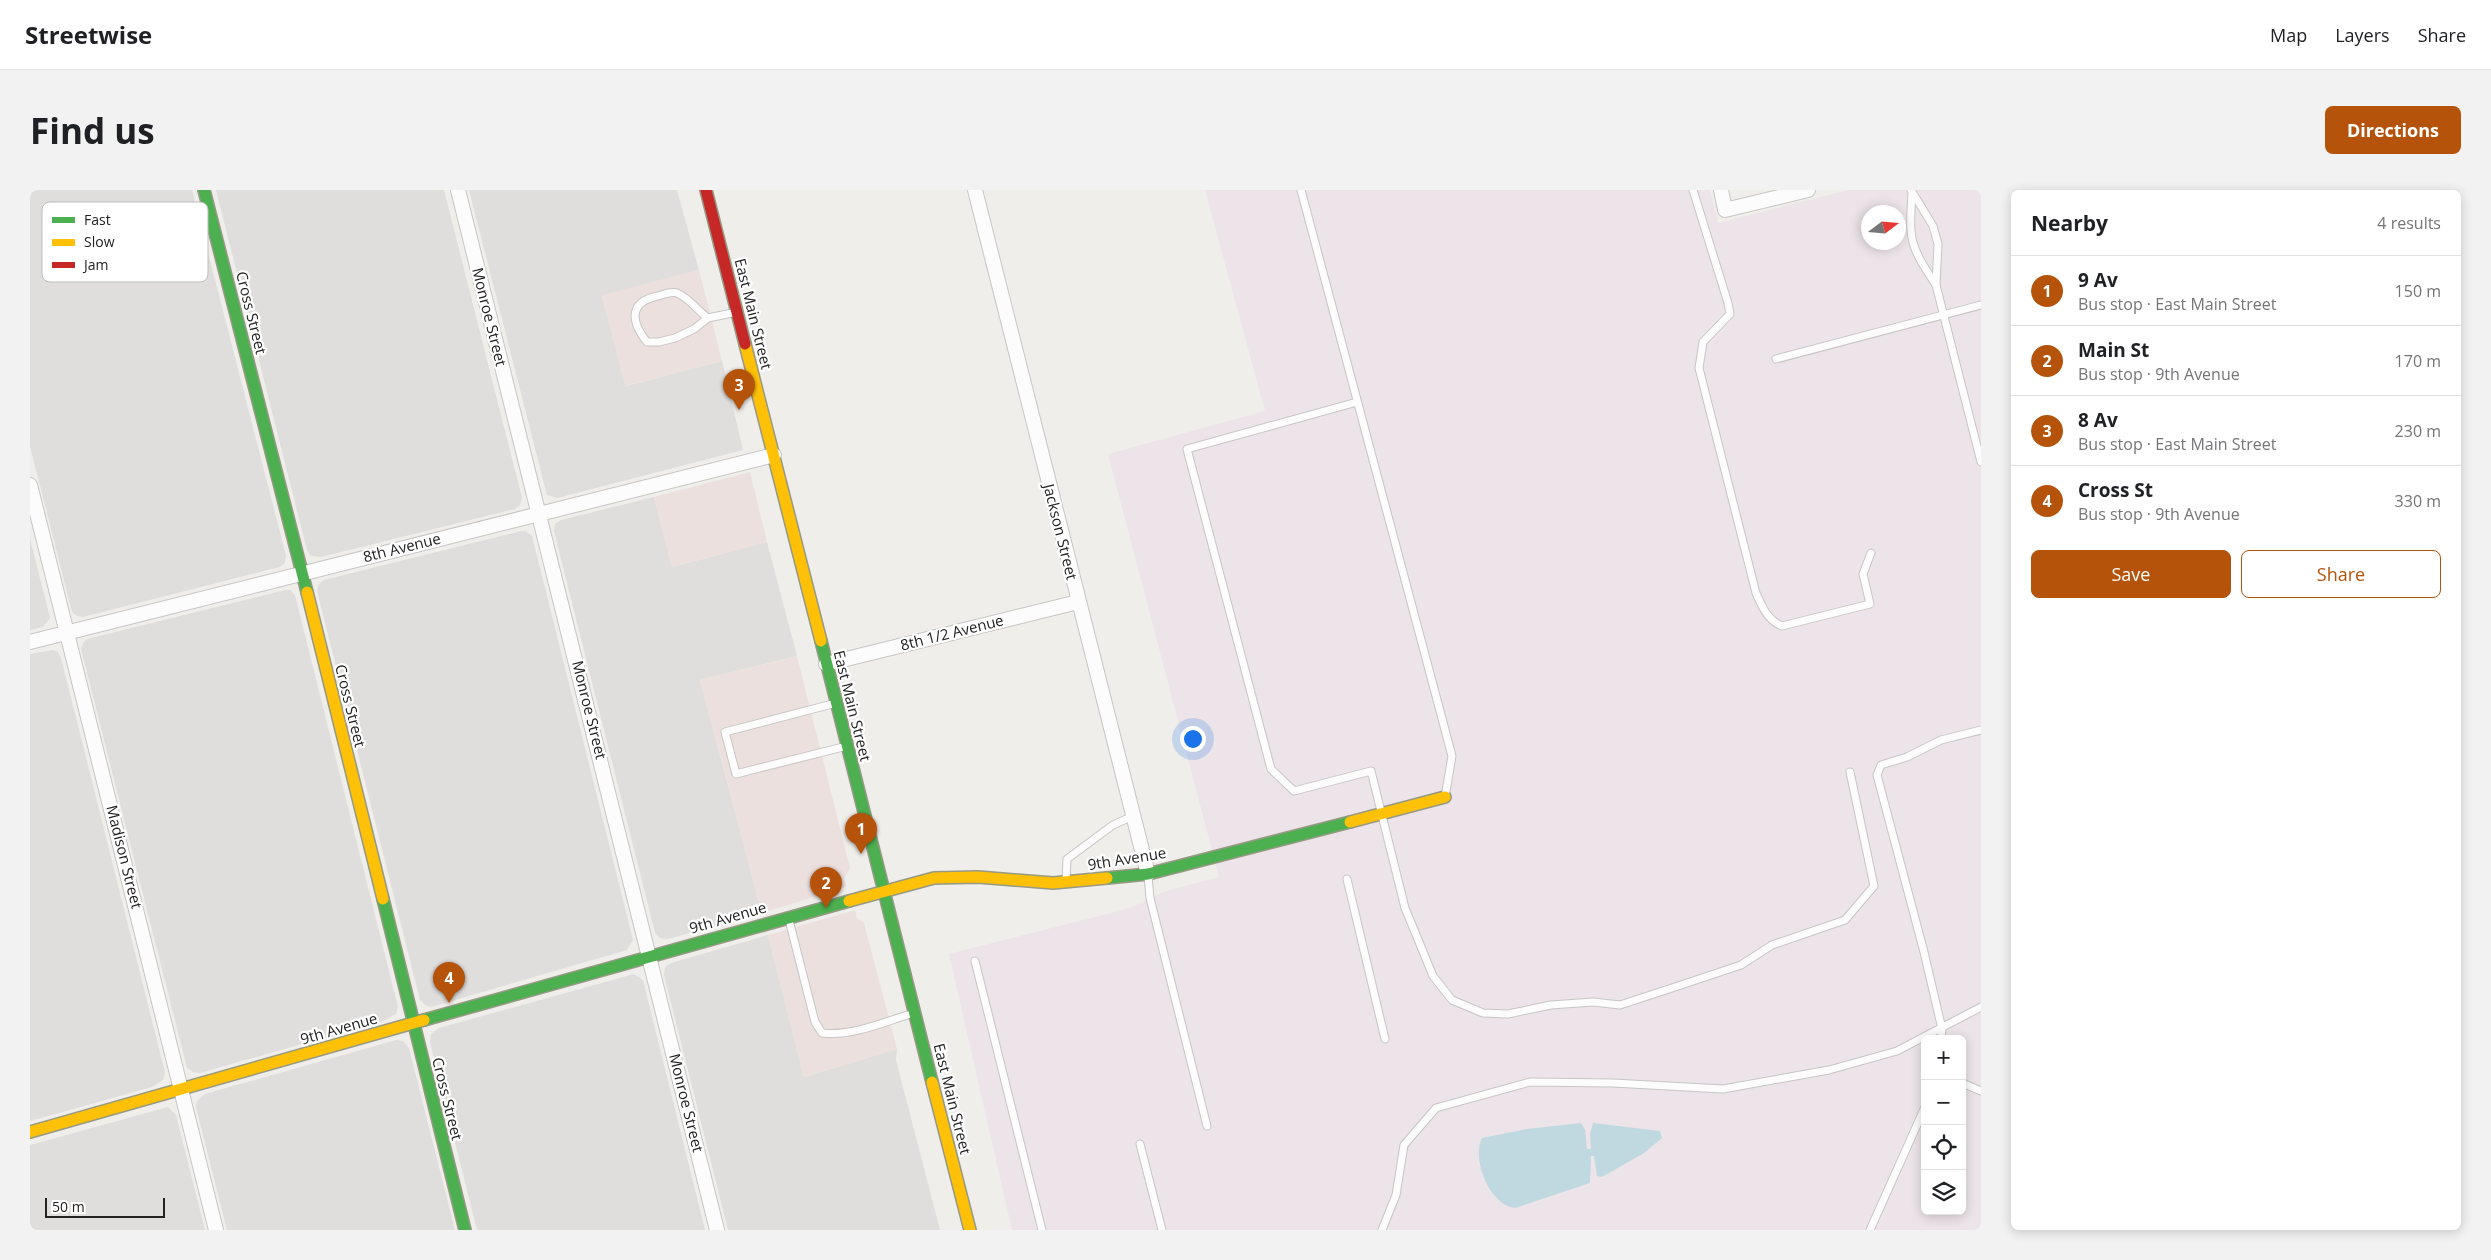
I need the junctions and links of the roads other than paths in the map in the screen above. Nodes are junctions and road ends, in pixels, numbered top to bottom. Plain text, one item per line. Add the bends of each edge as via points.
1 (458, 190) edge
2 (706, 190) edge
3 (975, 190) edge
4 (1301, 190) edge
5 (1693, 190) edge
6 (1720, 190) edge
7 (1808, 190) edge
8 (1912, 191) edge
9 (208, 206) edge
10 (1936, 285) junction
11 (1981, 306) edge
12 (737, 312) junction
13 (1943, 315) junction
14 (708, 318) junction
15 (1776, 359) dead end
16 (1357, 402) junction
17 (774, 455) junction
18 (1981, 462) edge
19 (30, 485) edge
20 (540, 513) junction
21 (1871, 553) dead end
22 (302, 573) junction
23 (1078, 602) junction
24 (68, 632) junction
25 (30, 642) edge
26 (826, 664) junction
27 (836, 703) junction
28 (1981, 730) edge
29 (847, 746) junction
30 (1850, 772) dead end
31 (1445, 797) joint
32 (1382, 812) junction
33 (1133, 816) junction
34 (1148, 874) junction
35 (1347, 879) dead end
36 (1065, 882) junction
37 (884, 890) junction
38 (788, 917) junction
39 (650, 956) junction
40 (975, 961) dead end
41 (1981, 1008) edge
42 (915, 1013) junction
43 (412, 1024) junction
44 (1942, 1029) junction
45 (1941, 1035) edge
46 (1385, 1039) dead end
47 (1966, 1085) edge
48 (181, 1089) junction
49 (1981, 1092) edge
50 (1921, 1116) edge
51 (1207, 1126) dead end
52 (30, 1132) edge
53 (1140, 1144) dead end
54 (216, 1230) edge
55 (465, 1230) edge
56 (718, 1230) edge
57 (970, 1230) edge
58 (1042, 1230) edge
59 (1162, 1230) edge
60 (1382, 1230) edge
61 (1870, 1230) edge

1 - 20 street, Monroe Street
2 - 12 street, East Main Street
3 - 23 street, Jackson Street
4 - 16 lane
5 - 21 lane via 1730,314 1703,342 1700,368 1756,593 1767,616 1782,626 1870,604 1862,574
6 - 7 street via 1726,210
8 - 10 lane via 1936,235
8 - 10 lane via 1909,231 1915,253
9 - 22 street, Cross Street
10 - 13 lane
11 - 13 lane
12 - 14 lane
12 - 17 street, East Main Street
13 - 15 lane
13 - 18 lane
14 - 14 lane via 675,292 648,298 638,304 634,312 638,331 647,342 675,338
16 - 31 lane via 1452,756
16 - 32 lane via 1187,449 1271,769 1294,791 1371,771
17 - 20 street, 8th Avenue
17 - 26 street, East Main Street
19 - 24 street, Madison Street
20 - 22 street, 8th Avenue
20 - 39 street, Monroe Street
22 - 24 street, 8th Avenue
22 - 43 street, Cross Street
23 - 26 street, 8th 1/2 Avenue
23 - 33 street, Jackson Street
24 - 25 street, 8th Avenue
24 - 48 street, Madison Street
26 - 27 street, East Main Street
27 - 29 street, East Main Street
27 - 29 lane via 725,732 736,774
28 - 44 lane via 1941,740 1907,757 1881,765 1877,775
29 - 37 street, East Main Street
30 - 32 lane via 1874,886 1845,920 1772,945 1741,965 1620,1005 1593,1002 1551,1005 1508,1014 1483,1013 1452,1000 1433,976 1405,908
31 - 32 street, 9th Avenue
32 - 34 street, 9th Avenue
33 - 34 street, Jackson Street
33 - 36 lane via 1113,825 1067,859
34 - 36 street, 9th Avenue
34 - 51 lane via 1150,898
35 - 46 lane
36 - 37 street, 9th Avenue via 934,878
37 - 38 street, 9th Avenue
37 - 42 street, East Main Street
38 - 39 street, 9th Avenue
38 - 42 lane via 815,1022 822,1033 833,1035
39 - 43 street, 9th Avenue
39 - 56 street, Monroe Street
40 - 58 lane
41 - 44 lane
42 - 57 street, East Main Street
43 - 48 street, 9th Avenue
43 - 55 street, Cross Street
44 - 45 lane
44 - 60 lane via 1897,1051 1829,1070 1723,1089 1530,1082 1436,1108 1404,1145 1396,1195
47 - 49 lane
48 - 52 street, 9th Avenue
48 - 54 street, Madison Street
50 - 61 lane
53 - 59 lane

